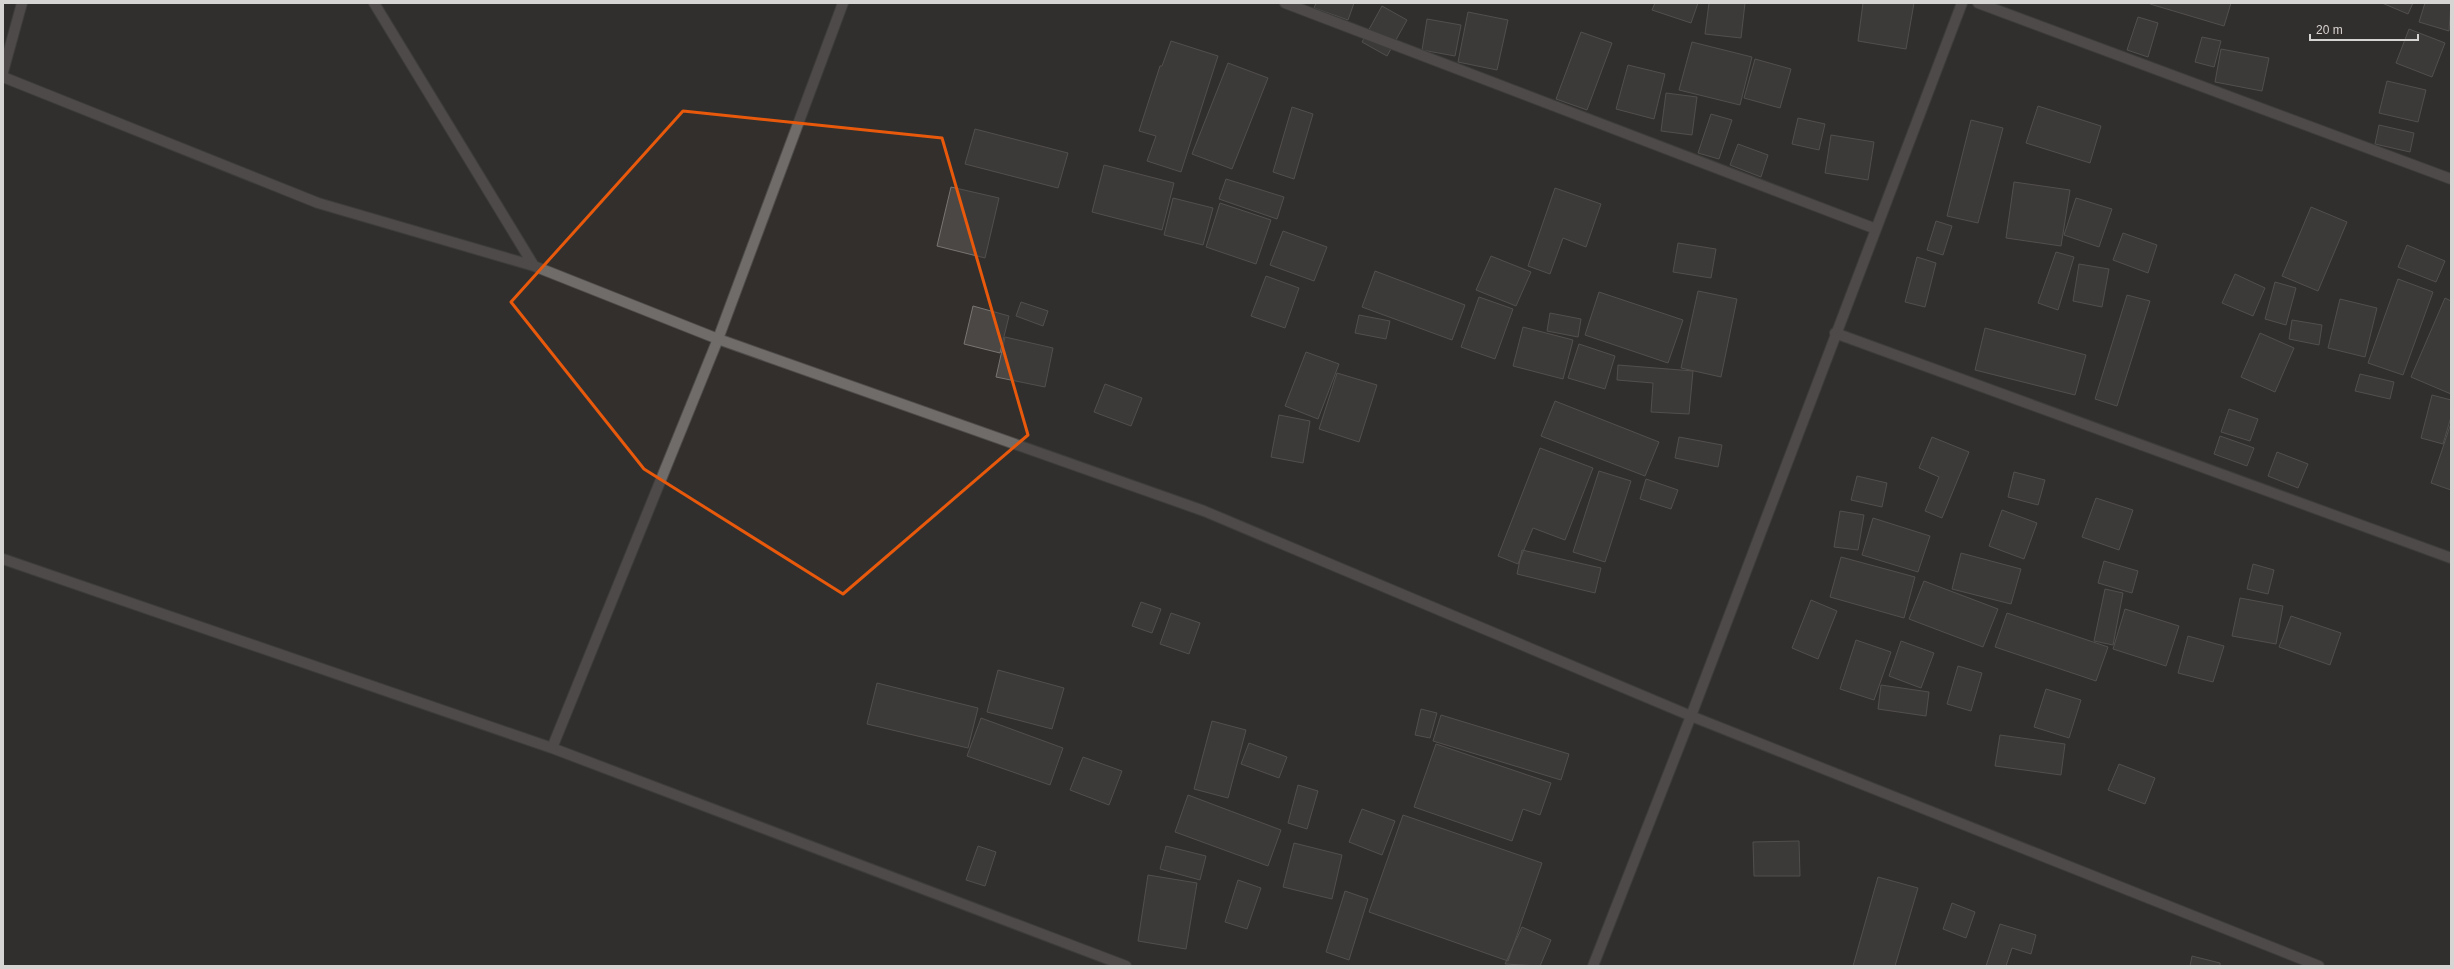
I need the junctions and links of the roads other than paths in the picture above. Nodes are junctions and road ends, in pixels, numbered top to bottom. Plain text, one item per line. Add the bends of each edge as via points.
1 (22, 3) edge
2 (374, 3) edge
3 (843, 3) edge
4 (1285, 3) edge
5 (1962, 3) edge
6 (1978, 3) edge
7 (3, 72) edge
8 (3, 76) edge
9 (2451, 179) edge
10 (1876, 228) junction
11 (534, 266) junction
12 (1836, 333) junction
13 (718, 339) junction
14 (2451, 558) edge
15 (3, 559) edge
16 (1691, 716) junction
17 (552, 748) junction
18 (1126, 966) edge
19 (1593, 966) edge
20 (2319, 966) edge

1 - 7 street
2 - 11 street
3 - 13 street
4 - 10 street
5 - 10 street
6 - 9 street
8 - 11 street via 318,203
10 - 12 street
11 - 13 street
12 - 14 street
12 - 16 street
13 - 16 street via 1204,511
13 - 17 street
15 - 17 street
16 - 19 street
16 - 20 street
17 - 18 street

